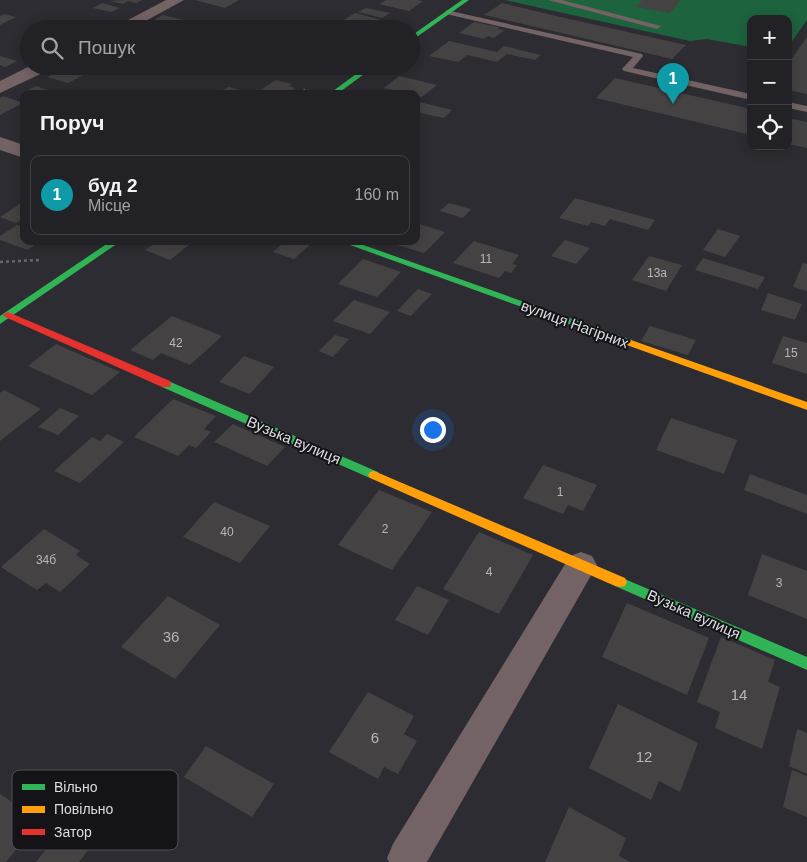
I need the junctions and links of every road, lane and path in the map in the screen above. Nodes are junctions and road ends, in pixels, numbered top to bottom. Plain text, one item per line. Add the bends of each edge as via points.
1 (177, 0) edge
2 (466, 0) edge
3 (552, 0) edge
4 (449, 12) junction
5 (137, 20) edge
6 (657, 26) dead end
7 (420, 33) edge
8 (25, 75) edge
9 (359, 75) edge
10 (0, 88) edge
11 (338, 90) edge
12 (747, 96) edge
13 (792, 106) edge
14 (807, 109) edge
15 (0, 143) edge
16 (20, 150) edge
17 (111, 245) edge
18 (354, 245) edge
19 (4, 318) edge
20 (807, 406) edge
21 (581, 564) junction
22 (807, 664) edge
23 (407, 858) dead end

1 - 5 street
2 - 4 street
3 - 6 lane
4 - 7 street
4 - 12 lane via 639,56 627,69
8 - 10 street
9 - 11 street
13 - 14 lane
15 - 16 street
17 - 19 street
18 - 20 street, вулиця Нагірних
19 - 21 street, Вузька вулиця
21 - 22 street, Вузька вулиця
21 - 23 street

